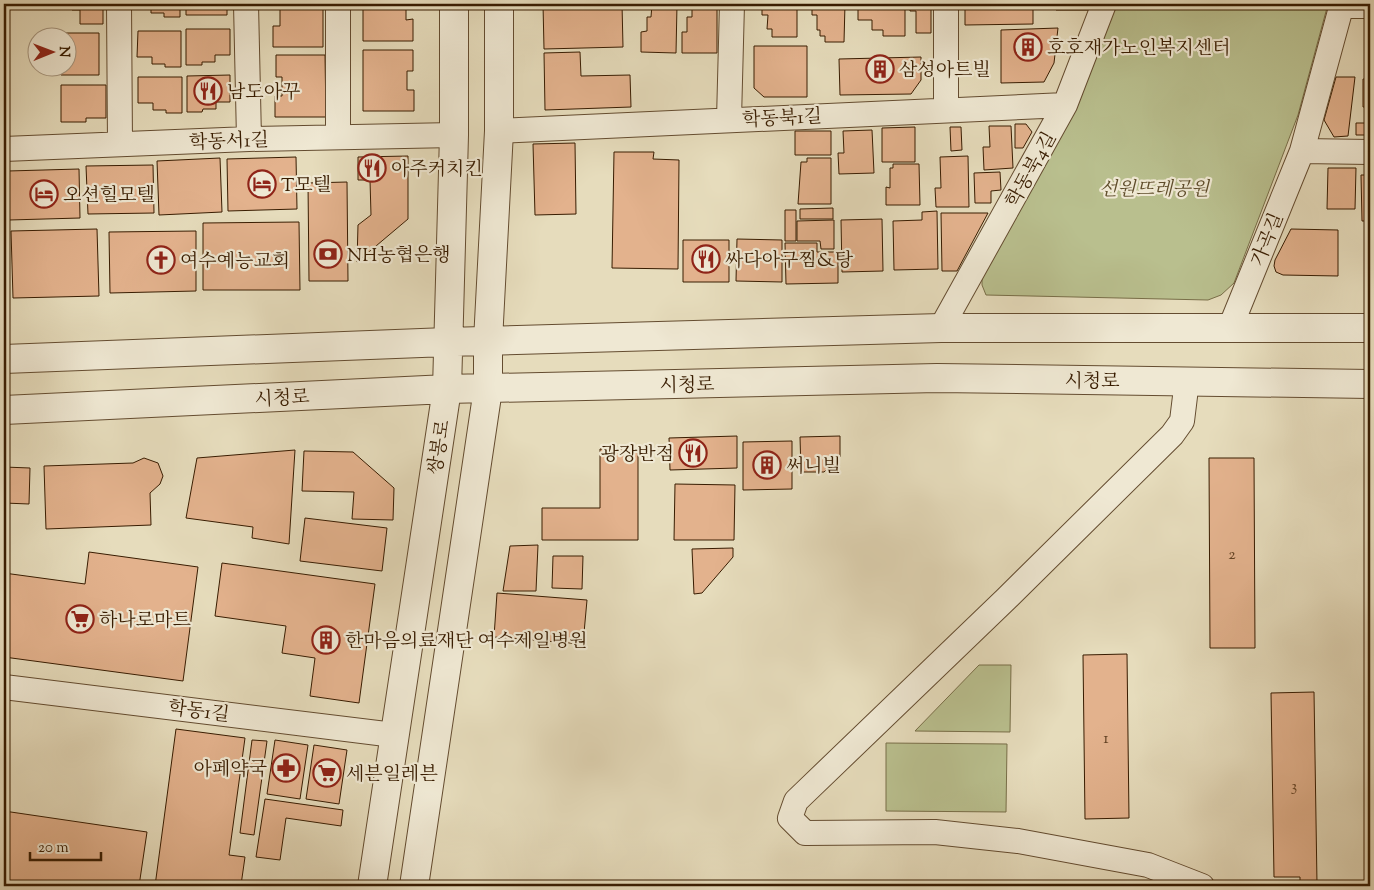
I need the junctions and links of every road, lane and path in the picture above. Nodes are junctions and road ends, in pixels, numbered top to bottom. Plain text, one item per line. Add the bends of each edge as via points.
1 (120, 4) edge
2 (246, 4) edge
3 (338, 4) edge
4 (454, 4) edge
5 (499, 4) edge
6 (732, 4) edge
7 (946, 4) edge
8 (1104, 4) edge
9 (1342, 5) edge
10 (1370, 6) edge
11 (1065, 105) junction
12 (946, 109) junction
13 (729, 119) junction
14 (498, 131) junction
15 (454, 135) junction
16 (338, 137) junction
17 (249, 139) junction
18 (120, 144) junction
19 (4, 149) edge
20 (1302, 151) junction
21 (1370, 152) edge
22 (941, 328) junction
23 (1230, 328) junction
24 (1370, 328) edge
25 (447, 342) junction
26 (488, 342) junction
27 (4, 359) edge
28 (1187, 380) junction
29 (1370, 384) edge
30 (447, 389) junction
31 (488, 389) junction
32 (4, 410) edge
33 (4, 687) edge
34 (394, 734) junction
35 (372, 886) edge
36 (414, 886) edge
37 (1202, 886) edge

1 - 18 street
2 - 17 street
3 - 16 street
4 - 15 street, 쌍봉로
5 - 14 street
6 - 13 street
7 - 12 street
8 - 11 street, 학동북4길
9 - 10 street, 가곡길
9 - 20 street, 가곡길
11 - 12 street, 학동북1길
11 - 22 street, 학동북4길
12 - 13 street, 학동북1길
13 - 14 street, 학동북1길
14 - 26 street
15 - 16 street, 학동서1길
15 - 25 street, 쌍봉로
16 - 17 street, 학동서1길
17 - 18 street, 학동서1길
18 - 19 street, 학동서1길
20 - 21 street
20 - 23 street, 가곡길
22 - 23 street
22 - 26 street
23 - 24 street
25 - 26 street
25 - 27 street
25 - 30 street, 쌍봉로
26 - 31 street
28 - 29 street, 시청로
28 - 31 street, 시청로 via 937,378
28 - 37 street via 1182,421 1172,435 796,801 790,818 805,832 935,832 1018,841 1148,865
30 - 31 street, 시청로
30 - 32 street, 시청로
30 - 34 street, 쌍봉로
31 - 36 street
33 - 34 street, 학동1길
34 - 35 street, 쌍봉로

